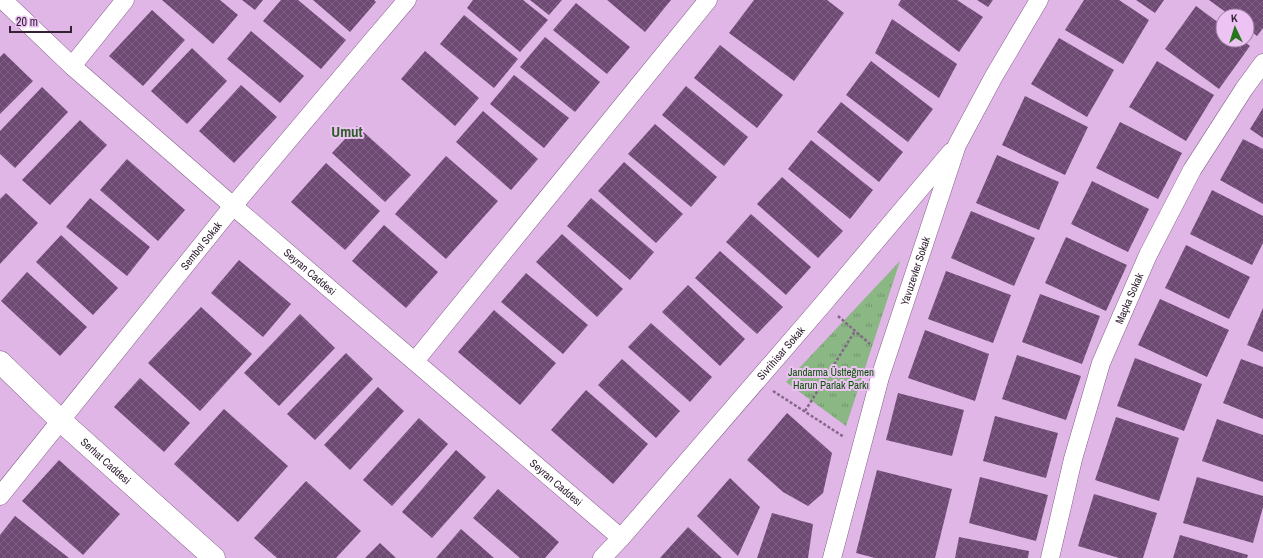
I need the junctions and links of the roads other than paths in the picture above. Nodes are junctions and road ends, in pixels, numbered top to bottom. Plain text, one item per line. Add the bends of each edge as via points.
1 (3, 0) edge
2 (126, 0) edge
3 (407, 0) edge
4 (708, 0) edge
5 (1039, 0) edge
6 (1263, 63) edge
7 (72, 66) junction
8 (957, 145) junction
9 (233, 206) junction
10 (0, 362) edge
11 (415, 362) junction
12 (60, 420) junction
13 (0, 496) edge
14 (621, 538) junction
15 (214, 558) edge
16 (602, 558) edge
17 (832, 558) edge
18 (1050, 558) edge

1 - 7 street, Seyran Caddesi
2 - 7 street
3 - 9 street, Sembol Sokak
4 - 11 street
5 - 8 street, Yavuzevler Sokak
6 - 18 street, Maçka Sokak via 1192,170 1148,255 1102,363 1072,459
7 - 9 street, Seyran Caddesi
8 - 14 street, Sivrihisar Sokak via 824,304
8 - 17 street, Yavuzevler Sokak via 880,377
9 - 11 street, Seyran Caddesi
9 - 12 street, Sembol Sokak
10 - 12 street, Serhat Caddesi
11 - 14 street, Seyran Caddesi
12 - 13 street, Sembol Sokak
12 - 15 street, Serhat Caddesi
14 - 16 street, Sivrihisar Sokak

